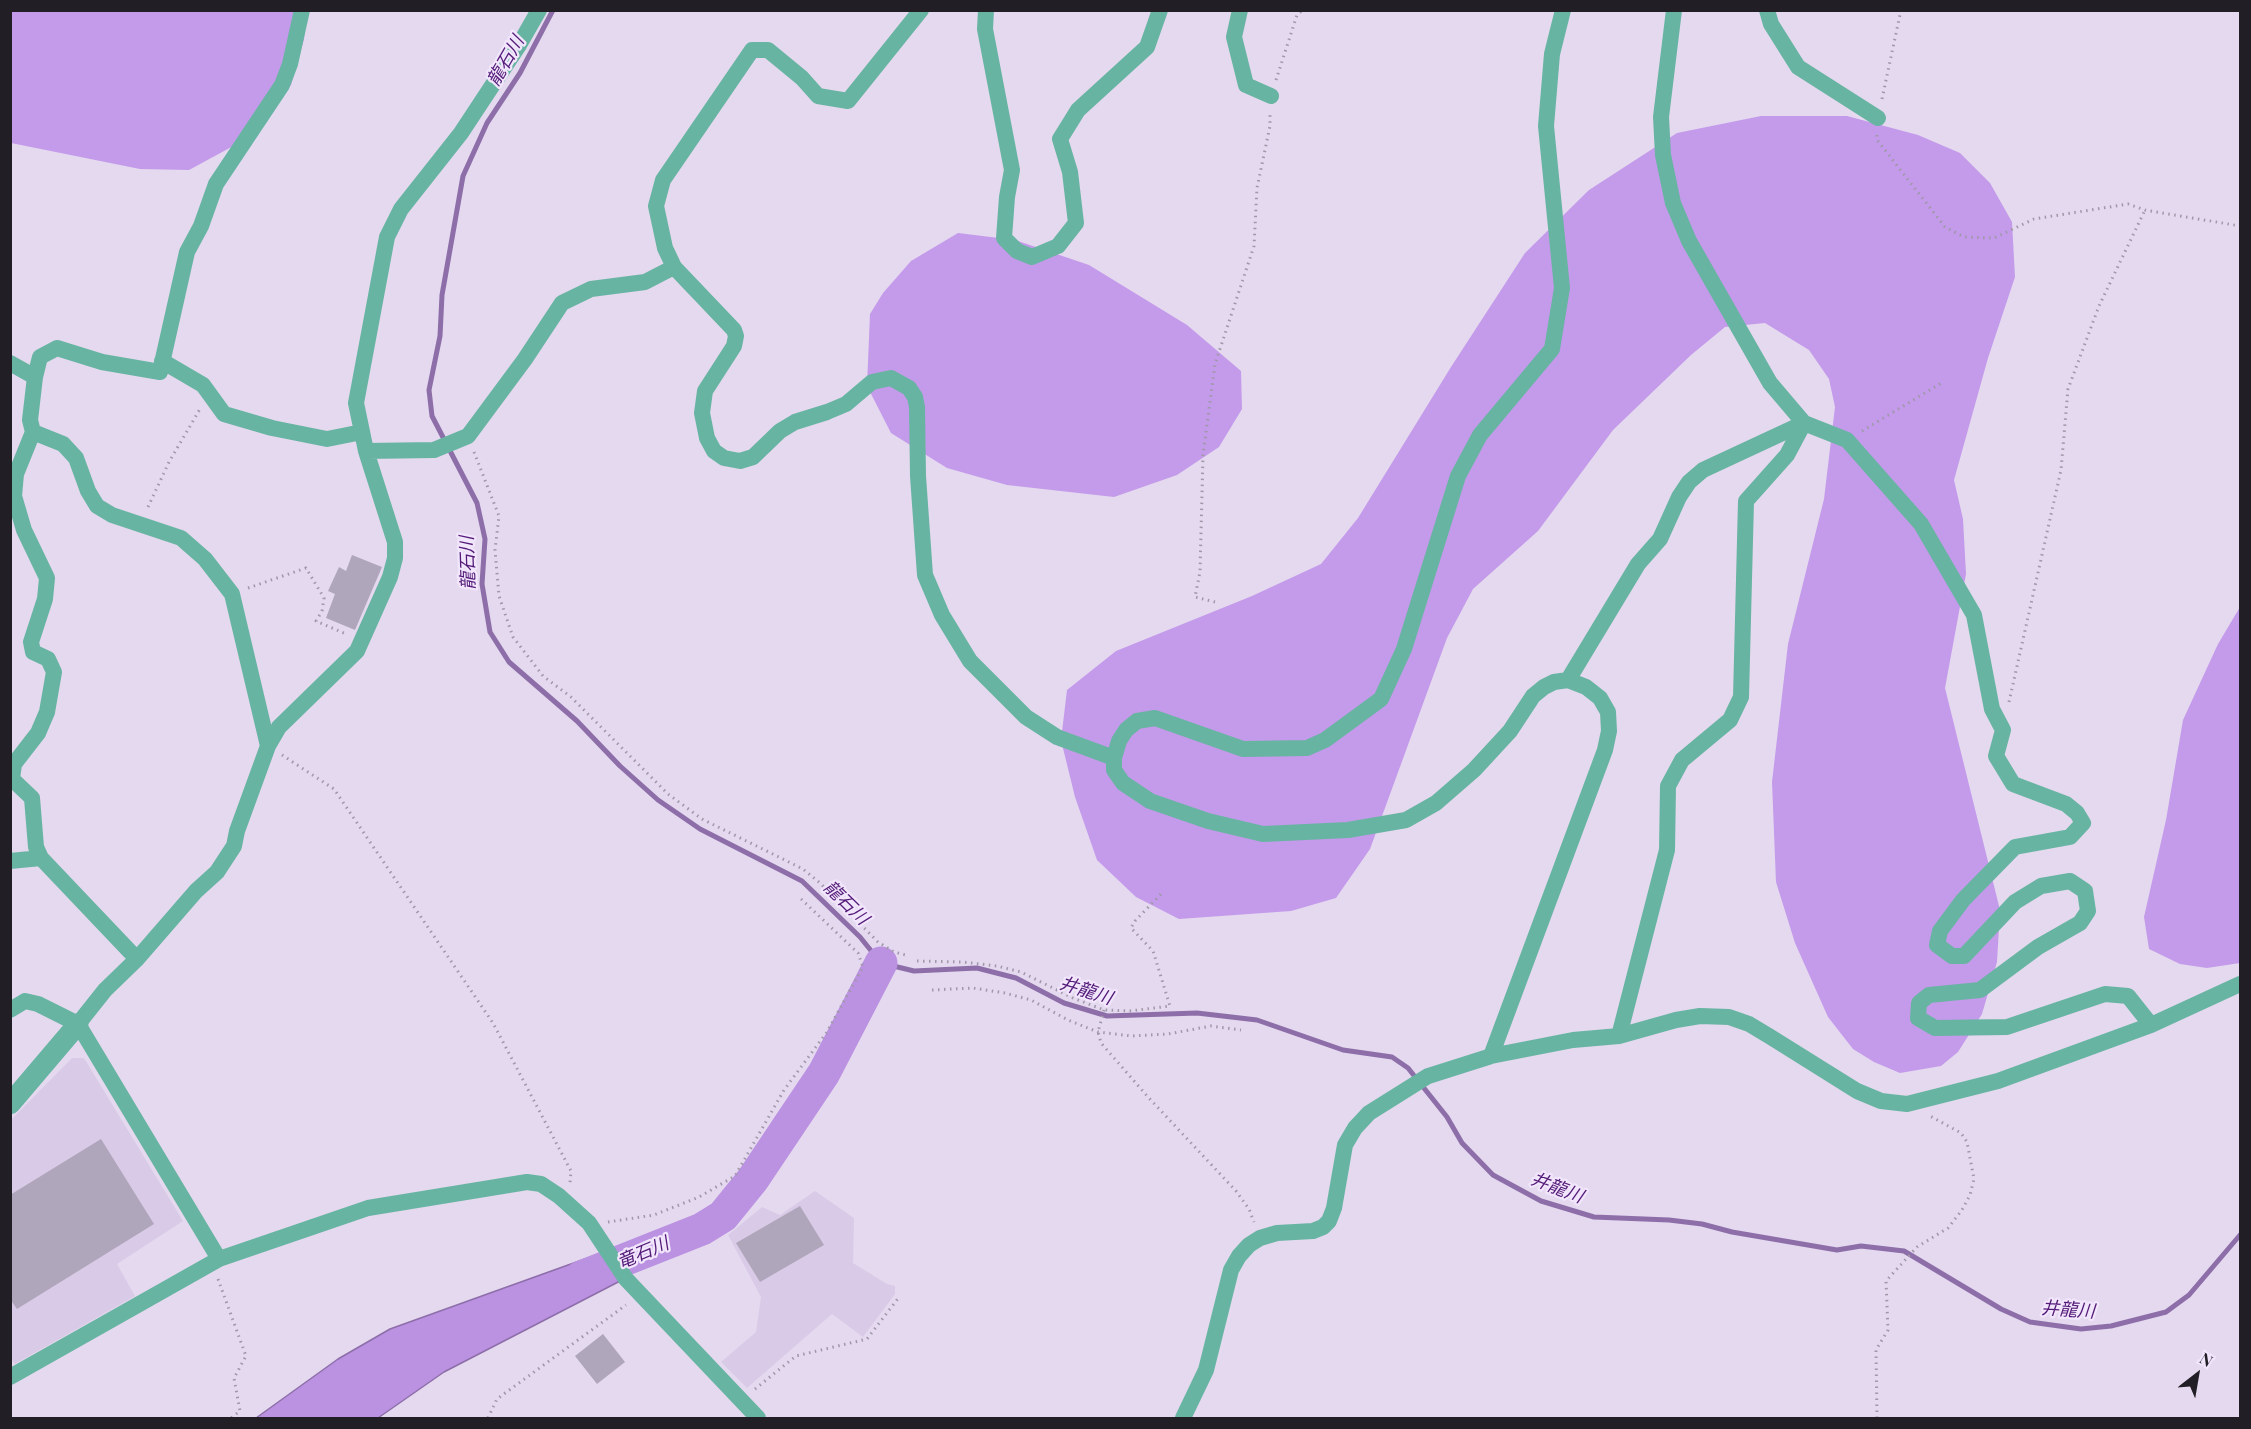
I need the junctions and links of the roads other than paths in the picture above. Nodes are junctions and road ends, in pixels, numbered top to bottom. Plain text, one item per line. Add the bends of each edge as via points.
1 (302, 10) edge
2 (538, 10) edge
3 (921, 10) edge
4 (986, 10) edge
5 (1160, 10) edge
6 (1240, 10) edge
7 (1563, 10) edge
8 (1674, 10) edge
9 (1767, 10) edge
10 (1271, 96) road end
11 (1878, 118) road end
12 (674, 267) junction
13 (162, 362) junction
14 (10, 363) edge
15 (35, 377) junction
16 (1804, 423) junction
17 (33, 432) junction
18 (362, 432) junction
19 (366, 451) junction
20 (1568, 680) junction
21 (268, 746) junction
22 (1114, 758) junction
23 (41, 858) junction
24 (10, 861) edge
25 (137, 959) junction
26 (2241, 984) edge
27 (10, 1010) edge
28 (78, 1024) junction
29 (2151, 1025) junction
30 (1618, 1036) junction
31 (1491, 1056) junction
32 (10, 1104) edge
33 (215, 1261) junction
34 (10, 1377) edge
35 (758, 1419) edge
36 (1183, 1419) edge

1 - 13 street via 282,85 216,184 187,252
2 - 18 street via 460,133 401,209 387,237 356,403
3 - 12 street via 848,100 818,96 768,50 752,50 663,180 656,206
4 - 5 street via 985,28 1012,170 1004,238 1017,251 1032,257 1058,246 1076,224 1070,172 1060,139 1078,110 1147,47
6 - 10 street via 1234,37 1246,85
7 - 22 street via 1552,54 1546,126 1562,288 1551,349 1479,435 1458,476 1404,649 1381,699 1307,748 1243,749 1155,718 1137,721 1126,730
8 - 16 street via 1661,117 1663,155 1673,203 1689,241 1770,383
9 - 11 street via 1771,24 1798,67
12 - 19 street via 645,282 591,289 562,303 525,359 463,439 434,450
12 - 22 street via 736,336 734,346 705,391 702,413 707,438 714,451 724,458 740,461 753,457 780,431 846,404 872,382 891,378 909,388 917,407 926,575 942,615 970,661 1026,717 1058,737
13 - 15 street via 160,372 102,362 57,348 40,357
13 - 18 street via 203,386 224,414 327,439
14 - 15 street
15 - 17 street via 30,420
16 - 20 street via 1703,470 1689,482 1660,539 1638,564
16 - 29 street via 1847,440 1921,524 1974,615 1992,710 2003,730 1996,756 2013,784 2066,804 2083,823 2070,837 2015,846 1963,900 1940,931 1937,945 1952,956 1964,956 2015,902 2041,886 2070,880 2085,891 2088,911 2080,923 2038,947 1980,990 1929,995 1919,1003 1918,1018 1935,1028 2007,1027 2105,994 2128,996
16 - 30 street via 1786,455 1746,501 1741,697 1730,720 1682,760 1668,786 1667,850
17 - 21 street via 63,444 76,459 87,491 97,506 112,515 180,538 206,559 232,594
17 - 23 street via 16,474 14,496 24,530 47,578 45,599 31,642 33,652 48,659 54,672 47,712 38,733 14,764 12,779 32,798 36,847
18 - 19 street
19 - 21 street via 395,542 390,577 357,651 279,727
20 - 22 street via 1554,682 1533,696 1510,731 1474,770 1436,803 1406,820 1359,828 1263,834 1150,801 1123,783 1114,770
20 - 31 street via 1600,698 1608,712 1609,731
21 - 25 street via 234,846 217,872
23 - 24 street
23 - 25 street
25 - 28 street
26 - 29 street
27 - 28 street via 25,1001
28 - 32 street
28 - 33 street
29 - 30 street via 1998,1081 1907,1104 1881,1101 1857,1091 1770,1036 1729,1017 1676,1020
30 - 31 street
31 - 36 street via 1421,1081 1369,1113 1345,1145 1329,1221 1313,1231 1260,1238 1239,1256 1231,1270 1206,1370
33 - 34 street
33 - 35 street via 368,1208 527,1182 541,1184 593,1228 626,1278

